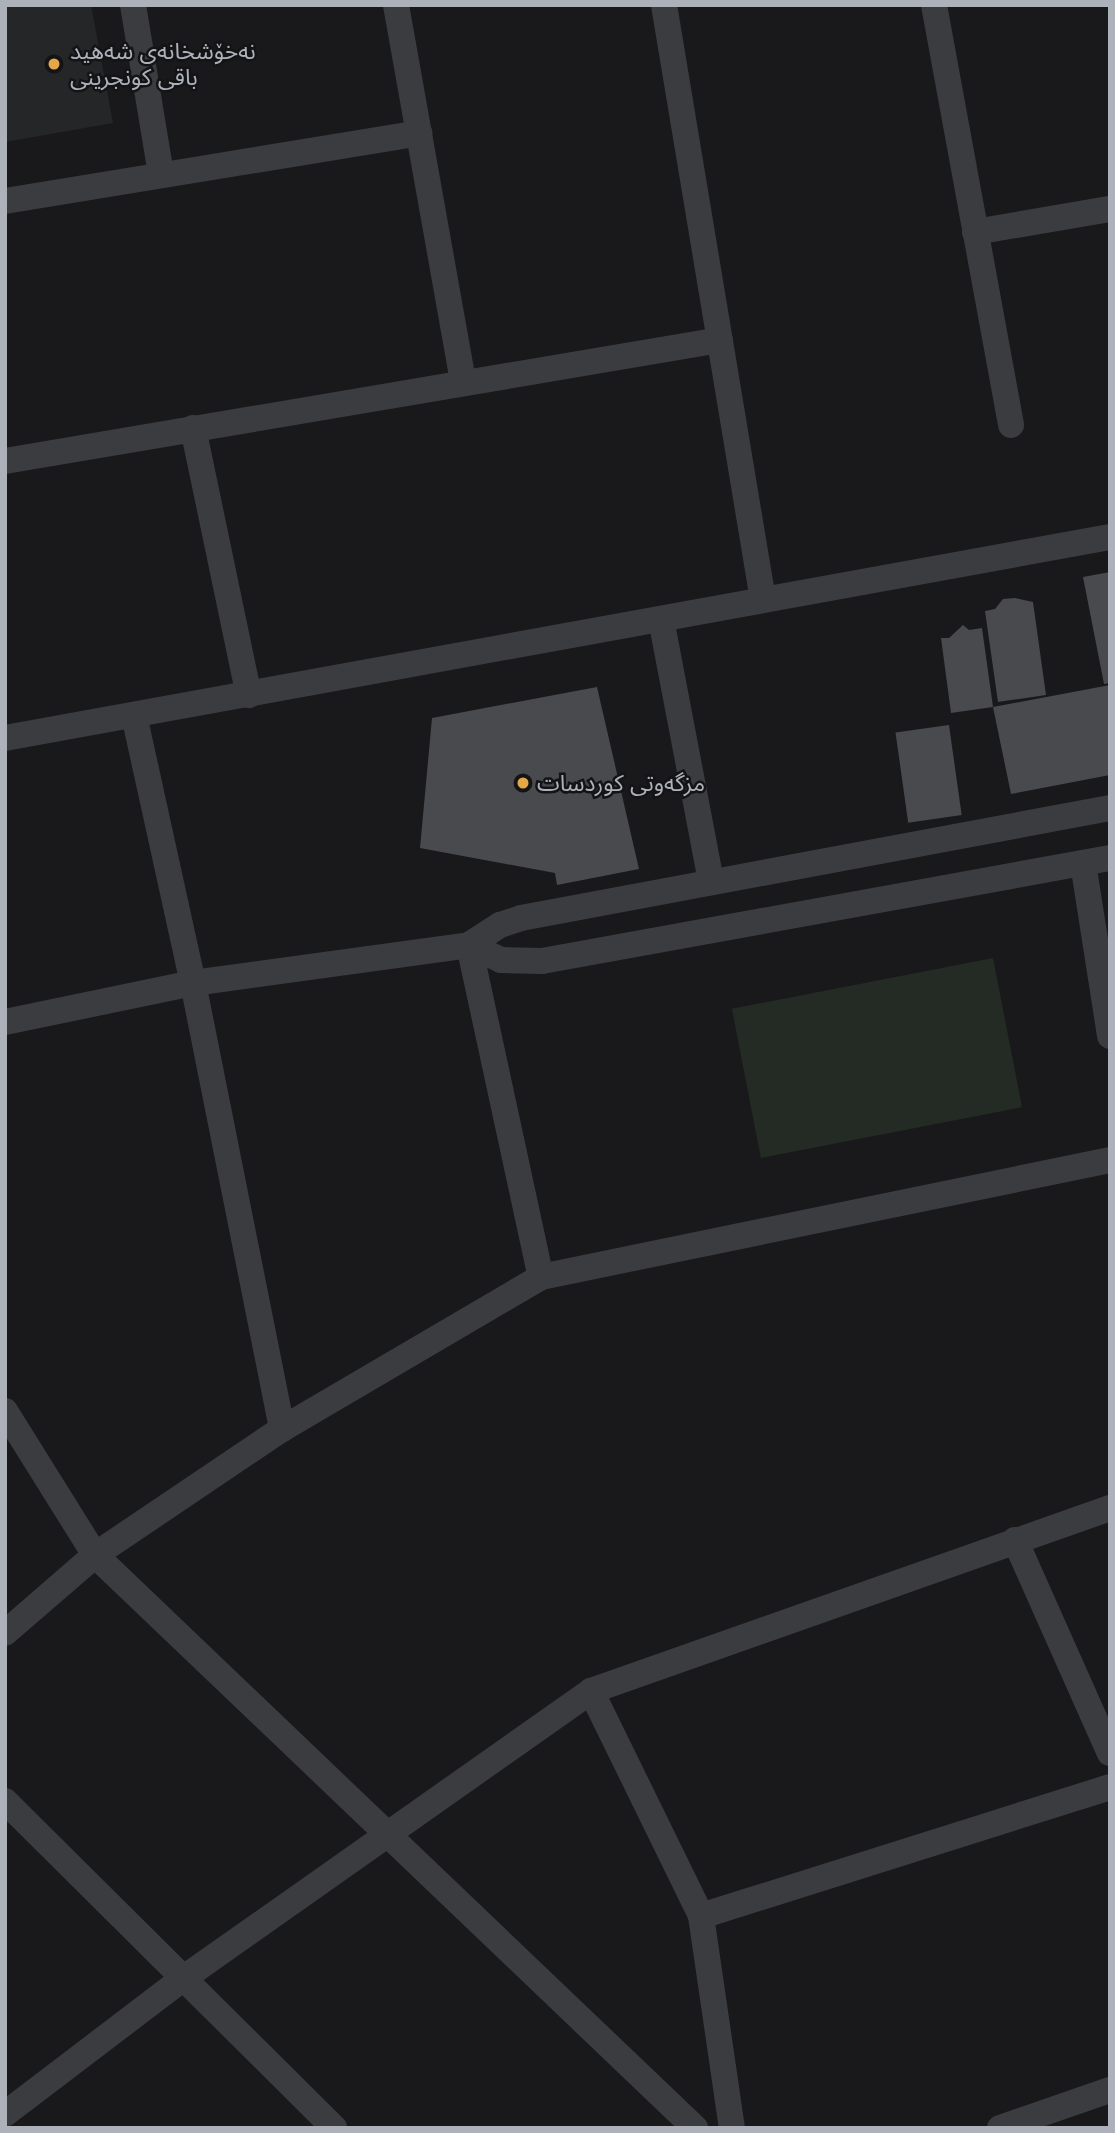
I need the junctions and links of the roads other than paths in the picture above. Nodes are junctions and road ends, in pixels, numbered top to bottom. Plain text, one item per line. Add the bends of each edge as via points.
1 (133, 5) edge
2 (396, 5) edge
3 (664, 5) edge
4 (934, 5) edge
5 (419, 133) junction
6 (161, 174) junction
7 (5, 201) edge
8 (1110, 209) edge
9 (975, 232) junction
10 (720, 340) junction
11 (463, 380) junction
12 (1011, 425) dead end
13 (193, 428) junction
14 (5, 461) edge
15 (1110, 537) edge
16 (763, 600) junction
17 (661, 619) junction
18 (249, 695) junction
19 (134, 715) junction
20 (5, 738) edge
21 (1110, 808) edge
22 (1110, 858) edge
23 (1083, 863) junction
24 (711, 883) junction
25 (469, 944) junction
26 (193, 983) junction
27 (5, 1022) edge
28 (1110, 1036) edge
29 (1110, 1160) edge
30 (541, 1277) junction
31 (5, 1412) edge
32 (282, 1429) junction
33 (1110, 1508) edge
34 (1015, 1540) junction
35 (95, 1555) junction
36 (5, 1633) edge
37 (591, 1691) junction
38 (1110, 1753) edge
39 (1110, 1787) edge
40 (5, 1801) edge
41 (391, 1833) junction
42 (701, 1916) junction
43 (181, 1980) junction
44 (1110, 2090) edge
45 (5, 2114) edge
46 (334, 2128) edge
47 (695, 2128) edge
48 (732, 2128) edge
49 (1000, 2128) edge

1 - 6 street
2 - 5 street
3 - 10 street
4 - 9 street
5 - 6 street
5 - 11 street
6 - 7 street
8 - 9 street
9 - 12 street
10 - 11 street
10 - 16 street
11 - 13 street
13 - 14 street
13 - 18 street
15 - 16 street
16 - 17 street
17 - 18 street
17 - 24 street
18 - 19 street
19 - 20 street
19 - 26 street
21 - 24 street
22 - 23 street
23 - 25 street via 542,961 501,960
23 - 28 street
24 - 25 street via 521,918
25 - 26 street
25 - 30 street
26 - 27 street
26 - 32 street
29 - 30 street
30 - 32 street
31 - 35 street
32 - 35 street
33 - 34 street
34 - 37 street
34 - 38 street
35 - 36 street
35 - 41 street
37 - 41 street
37 - 42 street
39 - 42 street
40 - 43 street
41 - 43 street
41 - 47 street
42 - 48 street
43 - 45 street
43 - 46 street
44 - 49 street

